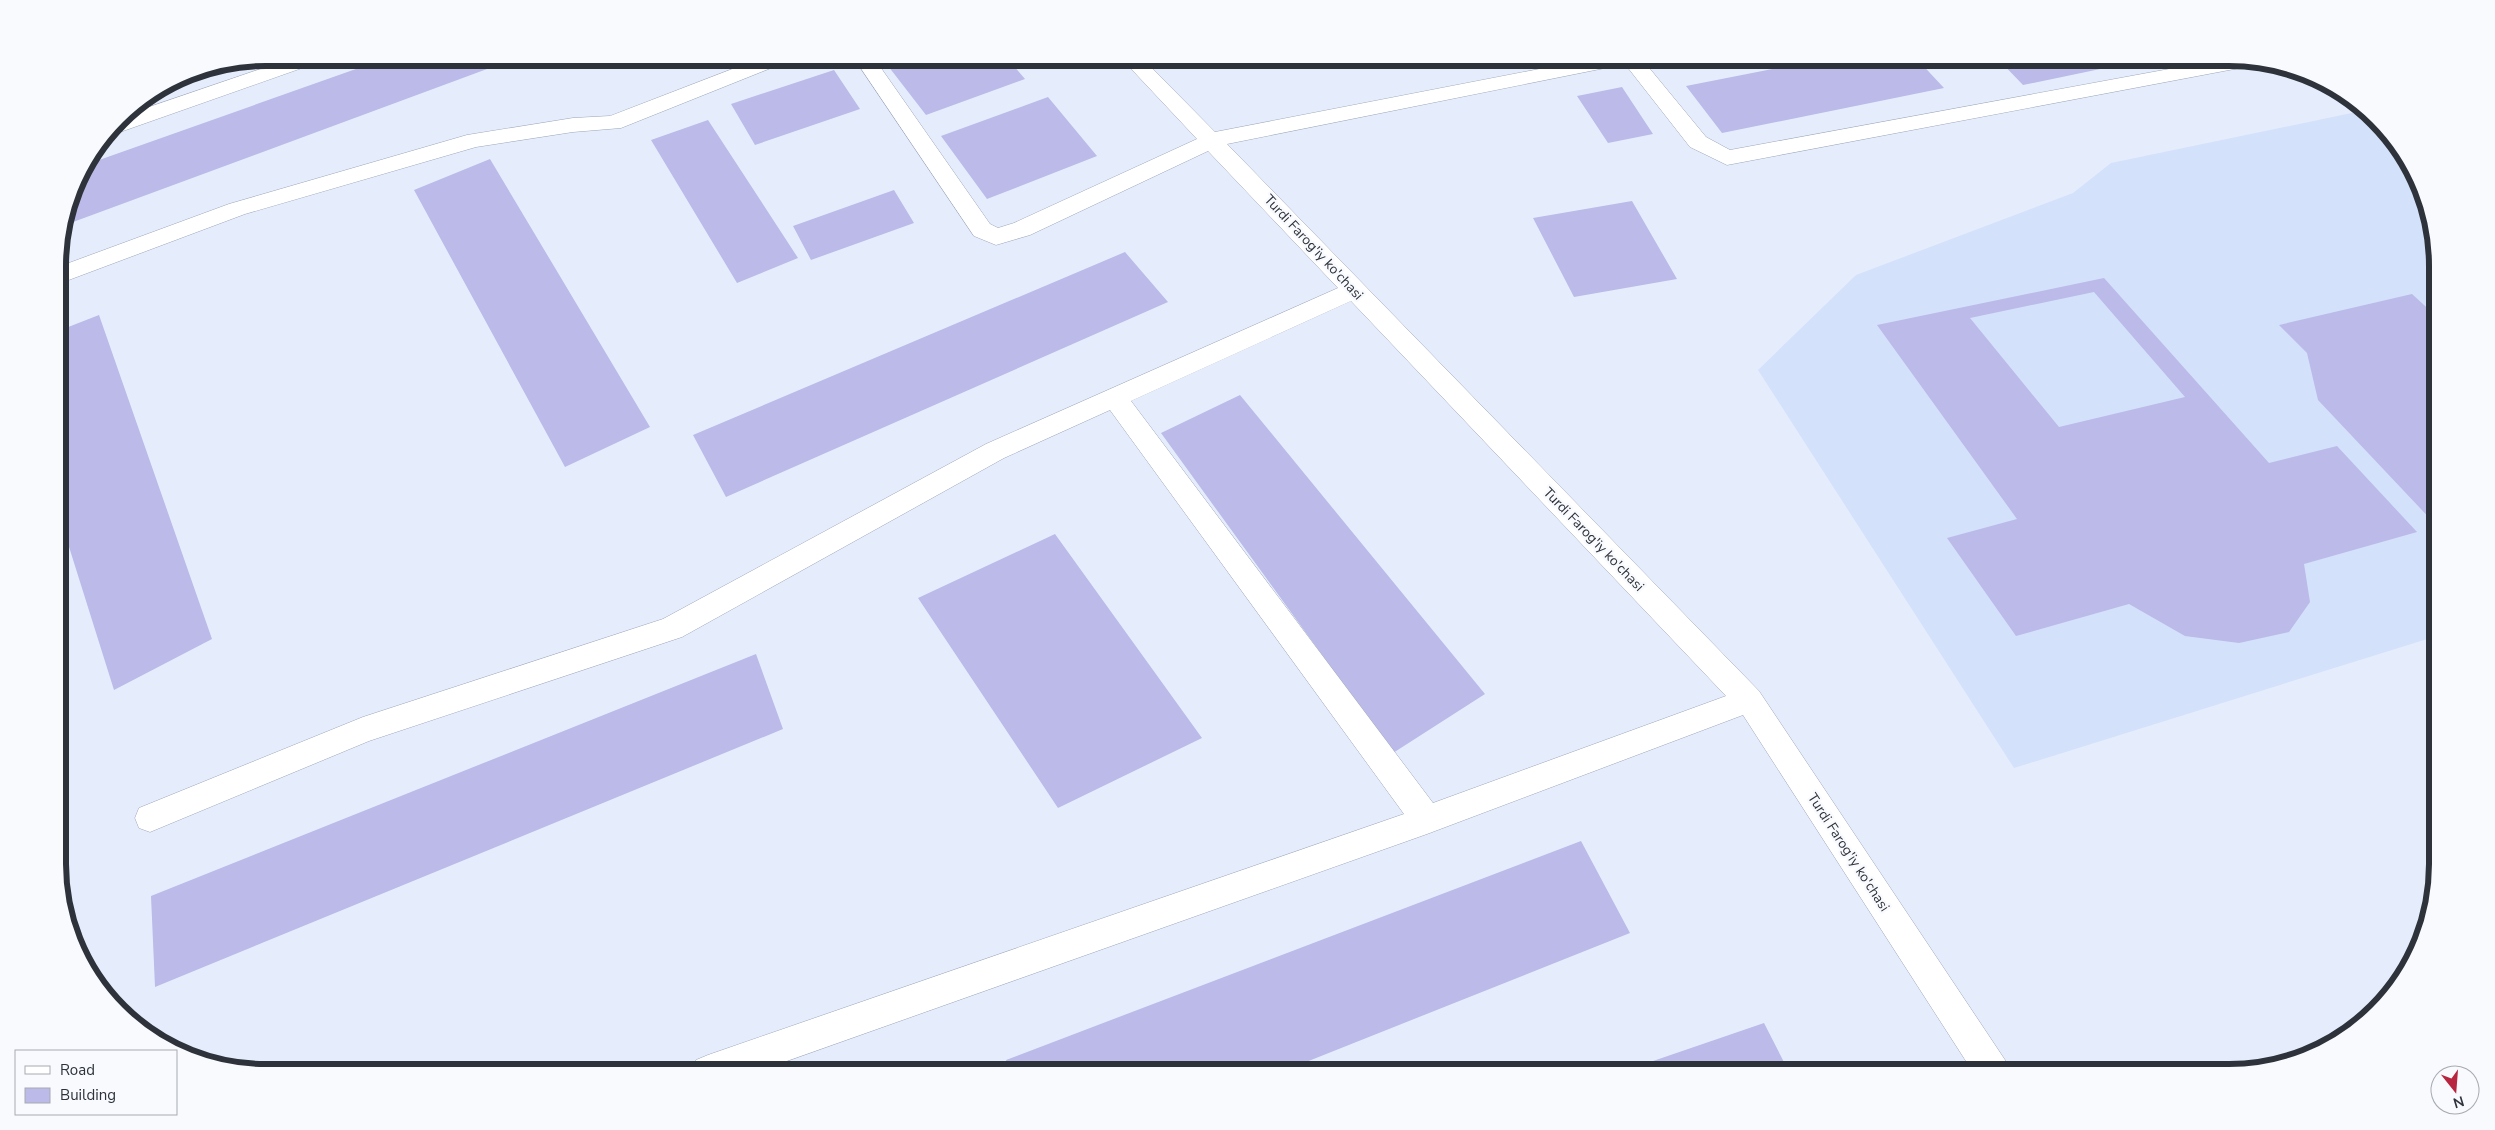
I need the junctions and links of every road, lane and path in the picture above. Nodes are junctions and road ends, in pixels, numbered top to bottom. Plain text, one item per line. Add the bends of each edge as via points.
1 (289, 66) edge
2 (759, 66) edge
3 (869, 66) edge
4 (1139, 66) edge
5 (1586, 66) edge
6 (1637, 66) edge
7 (2218, 66) edge
8 (129, 121) edge
9 (1213, 140) junction
10 (66, 273) edge
11 (1354, 290) junction
12 (1114, 397) junction
13 (1749, 700) junction
14 (150, 818) dead end
15 (1427, 820) junction
16 (731, 1064) edge
17 (1988, 1064) edge

1 - 8 street
2 - 10 street via 613,123 573,125 475,140 238,209
3 - 9 street via 982,230 996,236 1022,229
4 - 9 street, Turdi Farog'iy ko'chasi
5 - 9 street
6 - 7 street via 1698,142 1727,158
9 - 11 street, Turdi Farog'iy ko'chasi
11 - 12 street
11 - 13 street, Turdi Farog'iy ko'chasi
12 - 14 street via 995,451 672,628 363,730
12 - 15 street
13 - 15 street
13 - 17 street, Turdi Farog'iy ko'chasi
15 - 16 street

